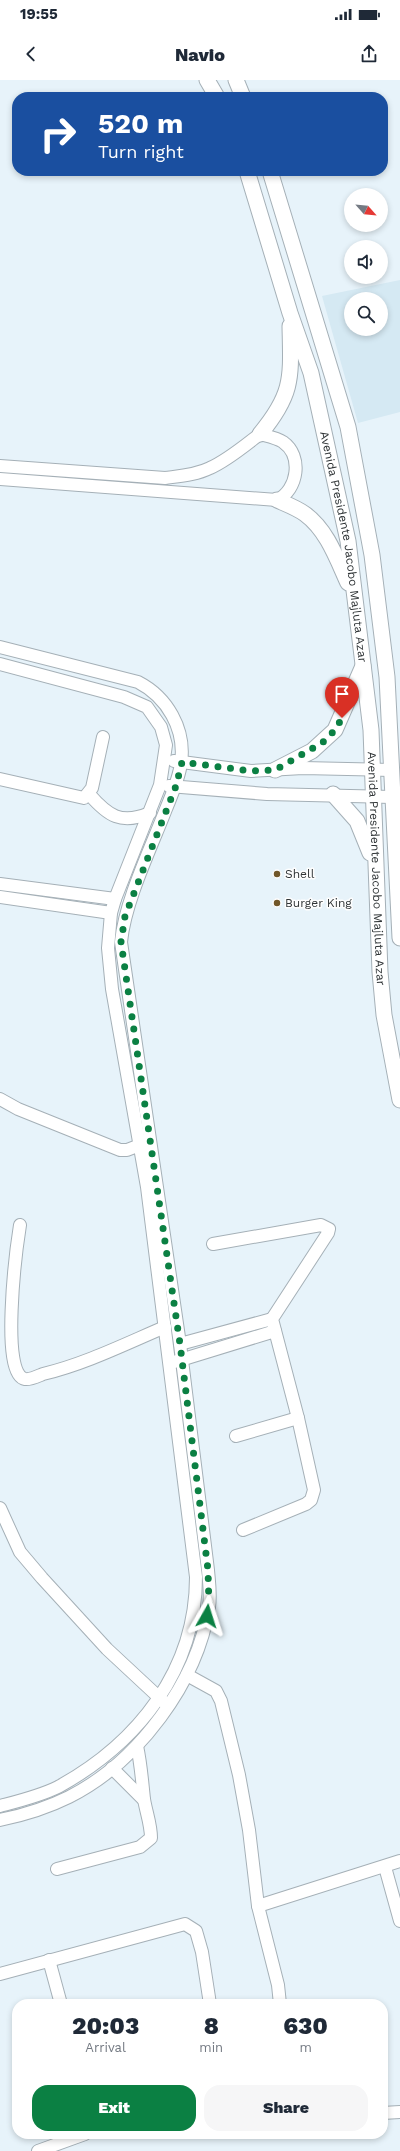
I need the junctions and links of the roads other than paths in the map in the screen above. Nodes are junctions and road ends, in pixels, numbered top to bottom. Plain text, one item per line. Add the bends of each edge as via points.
1 (207, 80) edge
2 (236, 80) edge
3 (214, 92) edge
4 (241, 92) edge
5 (249, 176) edge
6 (272, 176) edge
7 (290, 313) junction
8 (260, 434) junction
9 (0, 466) edge
10 (0, 479) edge
11 (277, 500) junction
12 (353, 594) junction
13 (0, 647) edge
14 (0, 664) edge
15 (364, 665) junction
16 (103, 737) dead end
17 (165, 760) junction
18 (182, 762) junction
19 (371, 769) junction
20 (275, 770) junction
21 (392, 770) junction
22 (249, 771) junction
23 (0, 779) edge
24 (160, 785) junction
25 (176, 786) junction
26 (247, 792) junction
27 (89, 794) junction
28 (333, 794) junction
29 (373, 796) junction
30 (392, 797) junction
31 (150, 813) junction
32 (374, 868) junction
33 (0, 884) edge
34 (0, 897) edge
35 (115, 899) junction
36 (111, 913) junction
37 (400, 938) edge
38 (0, 1099) edge
39 (400, 1100) edge
40 (140, 1145) junction
41 (20, 1225) dead end
42 (213, 1244) dead end
43 (272, 1319) junction
44 (165, 1328) junction
45 (275, 1331) junction
46 (180, 1344) junction
47 (182, 1360) junction
48 (169, 1363) junction
49 (298, 1418) junction
50 (236, 1436) dead end
51 (0, 1508) edge
52 (243, 1530) dead end
53 (187, 1674) junction
54 (164, 1702) junction
55 (137, 1746) junction
56 (112, 1768) junction
57 (144, 1800) junction
58 (0, 1806) edge
59 (0, 1820) edge
60 (400, 1861) edge
61 (385, 1867) junction
62 (57, 1869) dead end
63 (258, 1906) junction
64 (400, 1921) edge
65 (49, 1960) junction
66 (0, 1974) edge
67 (60, 1999) edge
68 (209, 1999) edge
69 (279, 1999) edge
70 (400, 2112) edge
71 (388, 2113) edge
72 (71, 2139) edge
73 (38, 2151) edge

1 - 3 main road
2 - 4 main road
5 - 7 main road, Avenida Presidente Jacobo Majluta Azar
6 - 21 main road, Avenida Presidente Jacobo Majluta Azar via 348,427 372,555 387,677
7 - 8 main road via 289,385 285,398
7 - 12 main road, Avenida Presidente Jacobo Majluta Azar via 311,373 327,437 348,541
8 - 9 street via 209,469 165,478
8 - 11 street via 283,442 292,452 296,463 290,489 284,497
10 - 11 street
11 - 12 main road via 305,514 316,525 330,544
12 - 15 main road, Avenida Presidente Jacobo Majluta Azar
13 - 18 street via 102,672 138,682 148,688 160,698 176,722 182,746
14 - 17 street via 124,697 147,707 162,727 166,745
15 - 19 main road, Avenida Presidente Jacobo Majluta Azar
15 - 20 main road via 335,730 312,751
16 - 27 street
17 - 18 street
17 - 24 street
18 - 22 street
18 - 25 street
19 - 20 street
19 - 21 street
19 - 29 main road, Avenida Presidente Jacobo Majluta Azar
20 - 22 street
21 - 30 main road, Avenida Presidente Jacobo Majluta Azar
22 - 26 street
23 - 27 street via 77,798 84,798
24 - 25 street
24 - 31 street
25 - 26 street
25 - 46 street via 125,916 121,942
26 - 28 street
27 - 31 street via 100,808 118,818 126,820
28 - 29 street
28 - 32 main road via 357,821
29 - 30 street
29 - 32 main road, Avenida Presidente Jacobo Majluta Azar
30 - 37 main road, Avenida Presidente Jacobo Majluta Azar
31 - 35 street
32 - 39 main road, Avenida Presidente Jacobo Majluta Azar via 384,1015
33 - 35 street
34 - 36 street
35 - 36 street
36 - 40 street via 108,948 112,989
38 - 40 street via 18,1109 120,1150
40 - 44 street
41 - 44 street via 6,1307 4,1336 6,1360 17,1376 25,1379 65,1369
42 - 43 street via 321,1225 328,1229 328,1233
43 - 45 street
43 - 46 street
44 - 48 street
45 - 47 street
45 - 49 street
46 - 47 street
47 - 48 street
47 - 53 street via 208,1570 209,1605 200,1645
48 - 54 street via 196,1577 196,1602 190,1630
49 - 50 street
49 - 52 street via 314,1490 311,1500
51 - 54 street via 20,1552 107,1649
53 - 54 street
53 - 63 street via 216,1691 221,1700 241,1782
54 - 55 street
54 - 58 street via 146,1715 95,1763 57,1787
55 - 56 street
55 - 57 street via 143,1773
56 - 57 street
56 - 59 street via 70,1797 28,1814
57 - 62 street via 150,1818 150,1838 140,1847
60 - 61 street
61 - 63 street
61 - 64 street
63 - 69 street
65 - 66 street
65 - 67 street
65 - 68 street via 185,1924 196,1930
70 - 71 street
72 - 73 street

